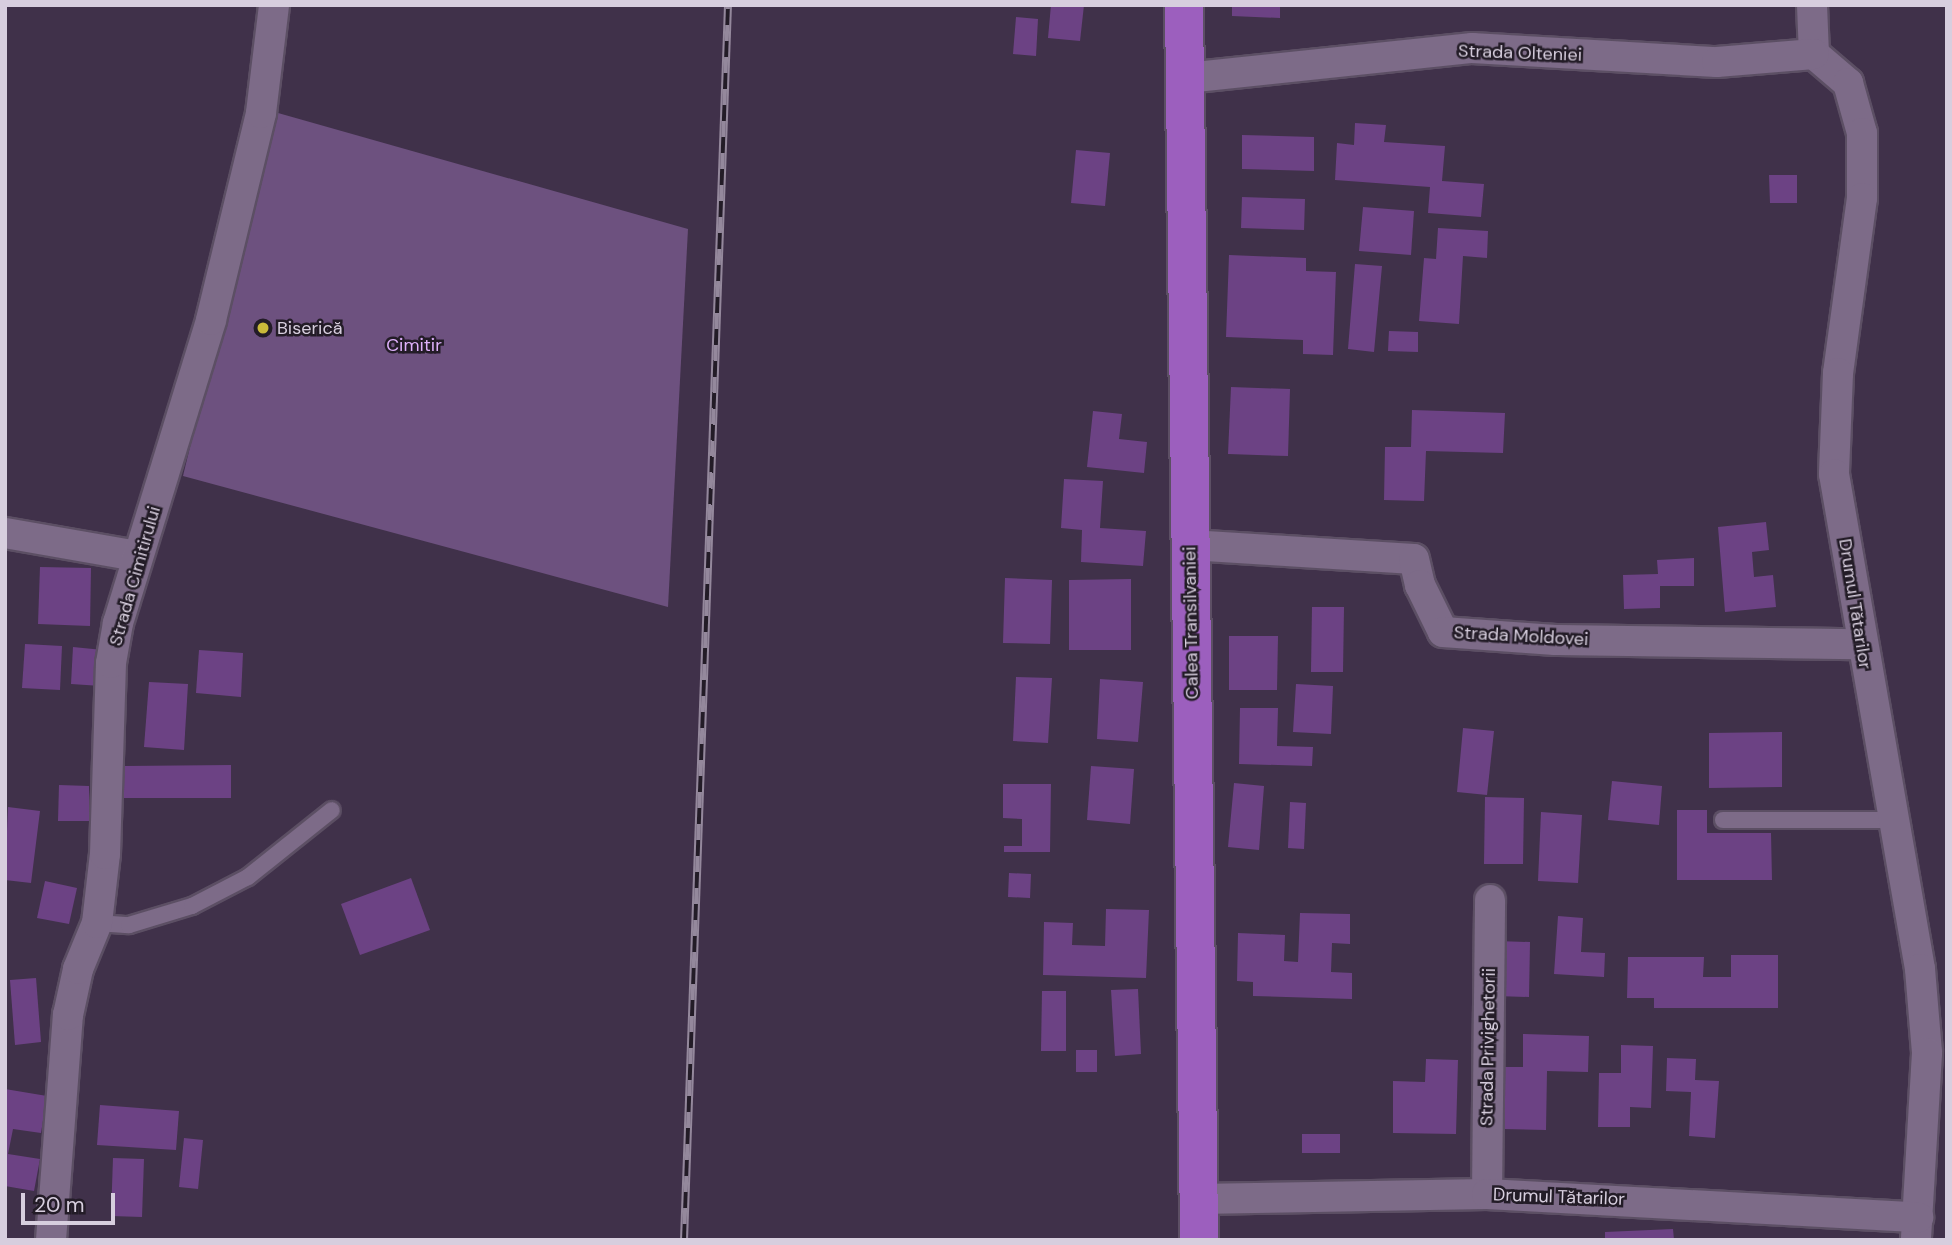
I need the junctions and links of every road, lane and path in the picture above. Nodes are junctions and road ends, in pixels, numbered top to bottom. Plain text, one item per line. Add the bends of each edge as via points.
1 (274, 5) edge
2 (1184, 5) edge
3 (1812, 5) edge
4 (1814, 54) junction
5 (1186, 78) junction
6 (5, 533) edge
7 (1190, 545) junction
8 (137, 556) junction
9 (1860, 644) junction
10 (332, 810) dead end
11 (1723, 820) dead end
12 (1894, 820) junction
13 (1490, 900) dead end
14 (97, 923) junction
15 (1487, 1194) junction
16 (1198, 1199) junction
17 (1917, 1228) edge
18 (51, 1240) edge
19 (1199, 1240) edge

1 - 8 street, Strada Cimitirului via 261,113 211,320
2 - 5 highway, Calea Transilvaniei
3 - 4 street
4 - 5 street, Strada Olteniei via 1717,62 1472,48
4 - 9 street, Drumul Tătarilor via 1848,83 1862,133 1862,198 1838,373 1834,474
5 - 7 highway, Calea Transilvaniei
6 - 8 street
7 - 9 street, Strada Moldovei via 1414,559 1420,585 1443,632 1555,640
7 - 16 highway, Calea Transilvaniei
8 - 14 street, Strada Cimitirului via 111,663 105,854
9 - 12 street, Drumul Tătarilor
10 - 14 lane via 248,877 192,906 129,925
11 - 12 lane
12 - 17 street, Drumul Tătarilor via 1920,969 1927,1053
13 - 15 street, Strada Privighetorii
14 - 18 street, Strada Cimitirului via 78,970 68,1015
15 - 16 street, Drumul Tătarilor
15 - 17 street, Drumul Tătarilor
16 - 19 highway, Calea Transilvaniei

